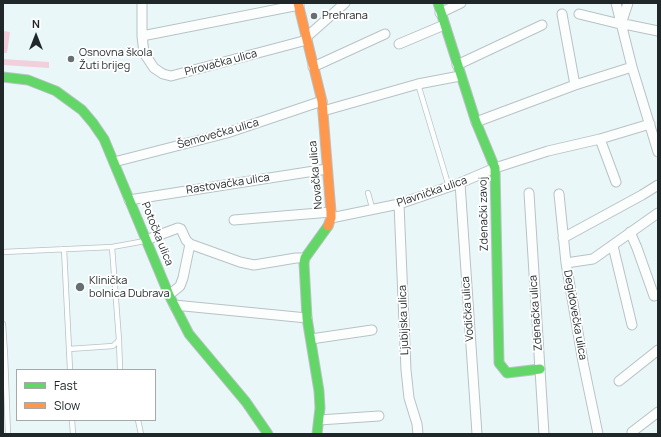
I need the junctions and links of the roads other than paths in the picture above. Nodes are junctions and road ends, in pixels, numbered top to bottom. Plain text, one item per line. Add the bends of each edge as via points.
1 (142, 3) edge
2 (345, 3) edge
3 (438, 3) edge
4 (461, 3) edge
5 (616, 3) edge
6 (628, 3) edge
7 (299, 4) edge
8 (440, 13) junction
9 (562, 14) dead end
10 (579, 14) dead end
11 (620, 24) junction
12 (444, 25) junction
13 (542, 25) dead end
14 (658, 31) edge
15 (385, 34) dead end
16 (142, 36) junction
17 (307, 38) junction
18 (399, 44) dead end
19 (88, 53) dead end
20 (144, 53) junction
21 (457, 65) junction
22 (313, 67) junction
23 (632, 67) junction
24 (460, 76) junction
25 (3, 77) edge
26 (418, 84) junction
27 (575, 85) junction
28 (322, 102) junction
29 (323, 111) junction
30 (476, 122) junction
31 (650, 124) junction
32 (600, 139) junction
33 (658, 152) edge
34 (114, 162) junction
35 (495, 168) junction
36 (327, 169) junction
37 (616, 182) dead end
38 (460, 184) junction
39 (658, 185) edge
40 (449, 187) junction
41 (368, 193) dead end
42 (529, 193) dead end
43 (559, 194) dead end
44 (129, 200) junction
45 (399, 204) junction
46 (372, 211) junction
47 (658, 213) edge
48 (331, 215) junction
49 (234, 220) dead end
50 (630, 232) junction
51 (564, 238) junction
52 (146, 240) junction
53 (190, 244) junction
54 (613, 246) junction
55 (112, 247) junction
56 (64, 249) junction
57 (3, 252) edge
58 (305, 258) junction
59 (566, 263) junction
60 (168, 295) junction
61 (654, 296) dead end
62 (174, 305) junction
63 (307, 318) junction
64 (3, 324) edge
65 (632, 325) dead end
66 (372, 330) dead end
67 (311, 339) junction
68 (119, 340) junction
69 (69, 349) junction
70 (658, 350) edge
71 (4, 354) edge
72 (70, 369) edge
73 (120, 369) edge
74 (540, 369) junction
75 (620, 381) dead end
76 (658, 412) edge
77 (379, 416) dead end
78 (319, 420) junction
79 (72, 421) edge
80 (138, 421) edge
81 (632, 432) dead end
82 (8, 434) edge
83 (73, 434) edge
84 (141, 434) edge
85 (268, 434) edge
86 (317, 434) edge
87 (418, 434) edge
88 (477, 434) edge
89 (544, 434) edge
90 (598, 434) edge

1 - 16 street
2 - 17 street
3 - 8 street, Zdenački zavoj
4 - 8 street
5 - 11 street
6 - 11 street
7 - 16 street
7 - 17 street, Novačka ulica
8 - 12 street, Zdenački zavoj
9 - 27 street
10 - 11 street
11 - 14 street
11 - 23 street
12 - 18 street
12 - 21 street, Zdenački zavoj
13 - 21 street
15 - 22 street
16 - 20 street
17 - 20 street, Pirovačka ulica via 171,76 154,68
17 - 22 street, Novačka ulica
19 - 20 lane
21 - 24 street, Zdenački zavoj
22 - 28 street, Novačka ulica
23 - 27 street
23 - 31 street
24 - 26 street
24 - 30 street, Zdenački zavoj
25 - 34 street, Potočka ulica via 28,80 67,98 93,123 104,139
26 - 29 street
26 - 40 lane
27 - 30 street
28 - 29 street, Novačka ulica
28 - 34 street, Šemovečka ulica via 227,133
29 - 36 street, Novačka ulica
30 - 35 street, Zdenački zavoj
31 - 32 street, Plavnička ulica
31 - 33 street
32 - 35 street, Plavnička ulica via 548,151
32 - 37 street
34 - 44 street, Potočka ulica
35 - 38 street, Plavnička ulica
35 - 74 street, Zdenački zavoj via 499,362 507,373
36 - 44 street, Rastovačka ulica
36 - 48 street, Novačka ulica
38 - 40 street, Plavnička ulica
38 - 88 street, Vodička ulica
39 - 51 street
40 - 45 street, Plavnička ulica
41 - 46 lane
42 - 74 street, Zdenačka ulica
43 - 51 street, Degidovečka ulica
44 - 52 street, Potočka ulica
45 - 46 street, Plavnička ulica
45 - 87 street, Ljubijska ulica via 406,370 409,398
46 - 48 street, Plavnička ulica
47 - 50 street
48 - 49 street, Plavnička ulica
48 - 58 street, Novačka ulica via 323,234
50 - 54 street
50 - 61 street
51 - 59 street, Degidovečka ulica
52 - 53 street via 178,228
52 - 55 lane
52 - 60 street, Potočka ulica
53 - 58 street via 254,265
53 - 60 street via 184,278 180,286
54 - 59 street via 593,259
54 - 65 street
55 - 56 lane
55 - 68 lane
56 - 57 lane
56 - 69 lane
58 - 63 street
59 - 90 street, Degidovečka ulica
60 - 62 street, Potočka ulica
62 - 63 street
62 - 85 street, Potočka ulica via 189,334 246,402
63 - 67 street
64 - 71 lane
66 - 67 street
67 - 78 street via 319,390
68 - 69 lane via 113,346
68 - 73 lane
69 - 72 lane
70 - 75 street
71 - 82 lane
74 - 89 street, Zdenačka ulica
76 - 81 street
77 - 78 street
78 - 86 street
79 - 83 lane
80 - 84 lane

